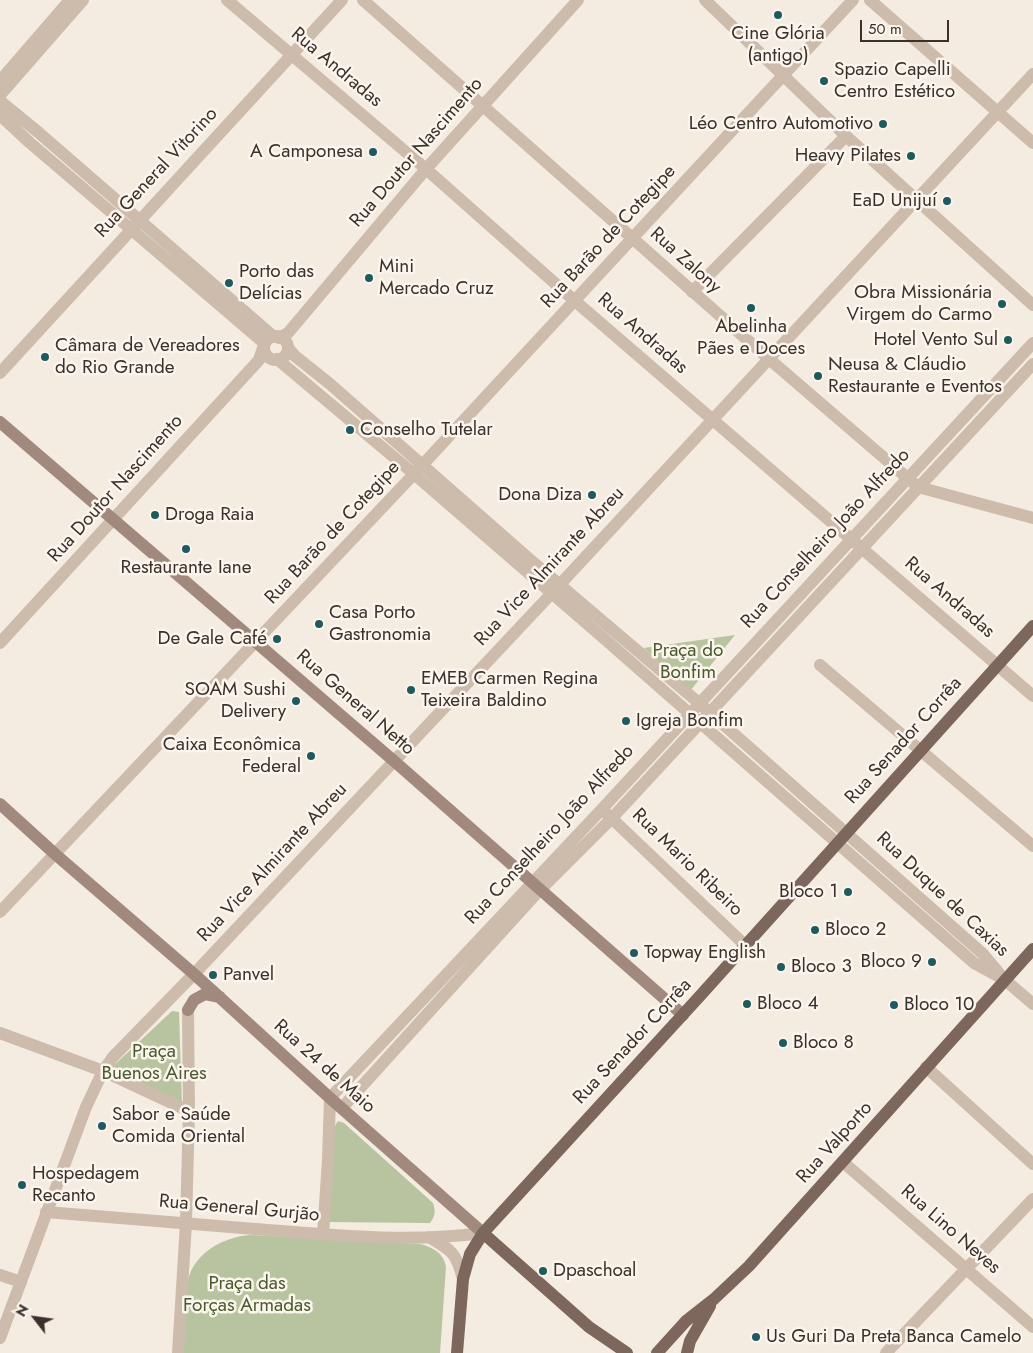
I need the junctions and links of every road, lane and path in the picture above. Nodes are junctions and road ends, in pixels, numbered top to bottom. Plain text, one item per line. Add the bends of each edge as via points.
1 (70, 0) edge
2 (84, 0) edge
3 (227, 0) edge
4 (342, 0) edge
5 (363, 0) edge
6 (578, 0) edge
7 (705, 0) edge
8 (853, 0) edge
9 (870, 0) edge
10 (291, 56) junction
11 (1033, 74) edge
12 (783, 76) junction
13 (0, 81) edge
14 (0, 95) edge
15 (0, 101) edge
16 (483, 106) junction
17 (997, 113) junction
18 (0, 115) edge
19 (38, 132) junction
20 (846, 136) junction
21 (29, 142) junction
22 (1033, 143) edge
23 (426, 169) junction
24 (87, 174) junction
25 (76, 183) junction
26 (100, 186) junction
27 (90, 195) junction
28 (917, 200) junction
29 (140, 219) junction
30 (130, 229) junction
31 (632, 238) junction
32 (170, 245) junction
33 (161, 256) junction
34 (188, 270) junction
35 (692, 292) junction
36 (575, 301) junction
37 (1033, 305) edge
38 (1033, 343) edge
39 (275, 344) junction
40 (275, 359) junction
41 (769, 359) junction
42 (1015, 364) junction
43 (1029, 368) edge
44 (0, 373) edge
45 (330, 384) junction
46 (321, 395) junction
47 (714, 420) junction
48 (0, 422) edge
49 (956, 426) junction
50 (379, 427) junction
51 (966, 436) junction
52 (370, 437) junction
53 (418, 470) junction
54 (908, 479) junction
55 (918, 487) junction
56 (890, 508) junction
57 (1033, 518) edge
58 (113, 519) junction
59 (857, 543) junction
60 (556, 588) junction
61 (812, 592) junction
62 (773, 623) junction
63 (1033, 626) edge
64 (616, 631) junction
65 (783, 632) junction
66 (607, 641) junction
67 (254, 642) junction
68 (0, 643) edge
69 (998, 664) junction
70 (820, 665) dead end
71 (1033, 696) edge
72 (699, 703) junction
73 (709, 712) junction
74 (689, 713) junction
75 (699, 723) junction
76 (921, 751) junction
77 (755, 753) junction
78 (648, 758) junction
79 (394, 761) junction
80 (746, 763) junction
81 (658, 768) junction
82 (782, 776) junction
83 (771, 786) junction
84 (0, 804) edge
85 (602, 808) junction
86 (612, 818) junction
87 (847, 834) junction
88 (838, 844) junction
89 (575, 846) junction
90 (1033, 846) edge
91 (55, 854) junction
92 (535, 886) junction
93 (0, 912) edge
94 (746, 946) junction
95 (1033, 950) edge
96 (470, 958) junction
97 (194, 974) junction
98 (1005, 980) junction
99 (434, 986) junction
100 (444, 995) junction
101 (220, 997) junction
102 (1033, 1004) edge
103 (159, 1009) junction
104 (188, 1010) junction
105 (683, 1015) junction
106 (0, 1033) edge
107 (926, 1067) junction
108 (103, 1071) junction
109 (330, 1098) junction
110 (342, 1108) junction
111 (189, 1111) junction
112 (843, 1162) junction
113 (1033, 1164) edge
114 (1033, 1199) edge
115 (46, 1212) junction
116 (186, 1223) junction
117 (483, 1233) junction
118 (322, 1235) junction
119 (430, 1237) junction
120 (966, 1269) junction
121 (0, 1275) edge
122 (463, 1279) junction
123 (21, 1282) junction
124 (714, 1299) junction
125 (1033, 1327) edge
126 (0, 1338) edge
127 (623, 1352) edge
128 (178, 1353) edge
129 (457, 1353) edge
130 (657, 1353) edge
131 (687, 1353) edge
132 (886, 1353) edge

1 - 13 street
2 - 14 street
3 - 10 street, Rua Andradas
4 - 10 street, Rua General Vitorino
5 - 16 street, Rua Zalony
6 - 16 street, Rua Doutor Nascimento
7 - 12 street
8 - 12 street, Rua Barão de Cotegipe
9 - 17 street
10 - 23 street, Rua Andradas
10 - 29 street, Rua General Vitorino
11 - 17 street, Rua Vice Almirante Abreu
12 - 20 street
12 - 31 street, Rua Barão de Cotegipe
15 - 19 street, Rua Duque de Caxias
16 - 23 street, Rua Doutor Nascimento
16 - 31 street, Rua Zalony
17 - 22 street
17 - 28 street, Rua Vice Almirante Abreu
18 - 21 street, Rua Duque de Caxias
19 - 21 street
19 - 24 street, Rua Duque de Caxias
20 - 28 street
20 - 35 street
21 - 25 street, Rua Duque de Caxias
23 - 36 street, Rua Andradas
23 - 39 street, Rua Doutor Nascimento
24 - 25 street
24 - 26 street, Rua Duque de Caxias
25 - 27 street, Rua Duque de Caxias
26 - 27 street
26 - 29 street, Rua Duque de Caxias
27 - 30 street, Rua Duque de Caxias
28 - 37 street
28 - 41 street, Rua Vice Almirante Abreu
29 - 30 street, Rua General Vitorino
29 - 32 street, Rua Duque de Caxias
30 - 33 street, Rua Duque de Caxias
30 - 44 street, Rua General Vitorino
31 - 35 street, Rua Zalony
31 - 36 street, Rua Barão de Cotegipe
32 - 33 street
32 - 34 street, Rua Duque de Caxias
33 - 34 street, Rua Duque de Caxias
34 - 39 street, Rua Duque de Caxias
35 - 41 street, Rua Zalony
36 - 47 street, Rua Andradas
36 - 53 street, Rua Barão de Cotegipe
38 - 42 street, Rua Conselheiro João Alfredo
39 - 40 street
39 - 40 street via 285,356
39 - 45 street, Rua Duque de Caxias
39 - 58 street, Rua Doutor Nascimento
40 - 46 street, Rua Duque de Caxias
41 - 47 street, Rua Vice Almirante Abreu
41 - 54 street, Rua Zalony
42 - 43 street
42 - 49 street, Rua Conselheiro João Alfredo
43 - 51 street, Rua Conselheiro João Alfredo
45 - 46 street
45 - 50 street, Rua Duque de Caxias
46 - 52 street, Rua Duque de Caxias
47 - 59 street, Rua Andradas
47 - 60 street, Rua Vice Almirante Abreu
48 - 58 main road, Rua General Netto
49 - 51 street
49 - 54 street, Rua Conselheiro João Alfredo
50 - 52 street
50 - 53 street, Rua Duque de Caxias
51 - 55 street, Rua Conselheiro João Alfredo
52 - 53 street, Rua Duque de Caxias
53 - 60 street, Rua Duque de Caxias
53 - 67 street, Rua Barão de Cotegipe
54 - 55 street, Rua Zalony
54 - 56 street, Rua Conselheiro João Alfredo
55 - 56 street, Rua Conselheiro João Alfredo
55 - 57 street
56 - 59 street, Rua Conselheiro João Alfredo
58 - 67 main road, Rua General Netto
58 - 68 street, Rua Doutor Nascimento
59 - 61 street, Rua Conselheiro João Alfredo
59 - 69 street, Rua Andradas
60 - 64 street, Rua Duque de Caxias
60 - 66 street, Rua Duque de Caxias
60 - 79 street, Rua Vice Almirante Abreu
61 - 62 street, Rua Conselheiro João Alfredo
61 - 65 street, Rua Conselheiro João Alfredo
62 - 65 street
62 - 72 street, Rua Conselheiro João Alfredo
63 - 69 main road, Rua Senador Corrêa
64 - 66 street
64 - 72 street, Rua Duque de Caxias
65 - 73 street, Rua Conselheiro João Alfredo
66 - 74 street, Rua Duque de Caxias
67 - 79 main road, Rua General Netto
67 - 91 street, Rua Barão de Cotegipe
69 - 71 street, Rua Andradas
69 - 76 main road, Rua Senador Corrêa
70 - 76 street
72 - 73 street, Rua Duque de Caxias
72 - 74 street, Rua Conselheiro João Alfredo
73 - 75 street, Rua Conselheiro João Alfredo
73 - 77 street, Rua Duque de Caxias
74 - 75 street, Rua Duque de Caxias
74 - 78 street, Rua Conselheiro João Alfredo
75 - 80 street, Rua Duque de Caxias
75 - 81 street, Rua Conselheiro João Alfredo
76 - 87 main road, Rua Senador Corrêa
76 - 90 street
77 - 80 street
77 - 82 street, Rua Duque de Caxias
78 - 81 street
78 - 85 street, Rua Conselheiro João Alfredo
79 - 92 main road, Rua General Netto
79 - 97 street, Rua Vice Almirante Abreu
80 - 83 street, Rua Duque de Caxias
81 - 86 street, Rua Conselheiro João Alfredo
82 - 83 street
82 - 87 street, Rua Duque de Caxias
83 - 88 street, Rua Duque de Caxias
84 - 91 main road, Rua 24 de Maio
85 - 86 street, Rua Mario Ribeiro
85 - 89 street, Rua Conselheiro João Alfredo
86 - 89 street, Rua Conselheiro João Alfredo
86 - 94 street, Rua Mario Ribeiro
87 - 88 main road, Rua Senador Corrêa
87 - 98 street, Rua Duque de Caxias via 982,954
88 - 94 main road, Rua Senador Corrêa
88 - 98 street, Rua Duque de Caxias via 974,963
89 - 92 street, Rua Conselheiro João Alfredo
91 - 93 street, Rua Barão de Cotegipe
91 - 97 main road, Rua 24 de Maio
92 - 96 street, Rua Conselheiro João Alfredo
92 - 105 main road, Rua General Netto
94 - 105 main road, Rua Senador Corrêa
95 - 98 main road, Rua Valporto
96 - 99 street, Rua Conselheiro João Alfredo
96 - 100 street, Rua Conselheiro João Alfredo
97 - 101 main road, Rua 24 de Maio
97 - 103 street, Rua Vice Almirante Abreu
98 - 102 street
98 - 107 main road, Rua Valporto
99 - 100 street
99 - 109 street, Rua Conselheiro João Alfredo
100 - 110 street, Rua Conselheiro João Alfredo
101 - 104 main road via 205,994 194,1000
101 - 109 main road, Rua 24 de Maio
103 - 104 street via 176,1002
103 - 108 street, Rua Vice Almirante Abreu via 112,1057
104 - 111 street
105 - 117 main road, Rua Senador Corrêa
106 - 108 street
107 - 112 main road, Rua Valporto
107 - 113 street
108 - 111 street
108 - 115 street, Rua Vice Almirante Abreu
109 - 110 main road, Rua 24 de Maio
109 - 118 street
110 - 117 main road, Rua 24 de Maio
111 - 116 street
112 - 120 street, Rua Lino Neves
112 - 124 main road, Rua Valporto via 749,1266
114 - 120 street
115 - 116 street, Rua General Gurjão
115 - 123 street, Rua Vice Almirante Abreu
116 - 118 street, Rua General Gurjão
116 - 128 street
117 - 119 street, Rua General Gurjão
117 - 122 main road, Rua Senador Corrêa via 470,1254
117 - 127 main road, Rua 24 de Maio via 589,1327
118 - 119 street, Rua General Gurjão
119 - 122 street via 457,1258
120 - 125 street, Rua Lino Neves
120 - 132 street
121 - 123 street
122 - 129 main road, Rua Senador Corrêa
123 - 126 street, Rua Vice Almirante Abreu
124 - 130 main road, Rua Valporto via 686,1321
124 - 131 main road via 690,1341

